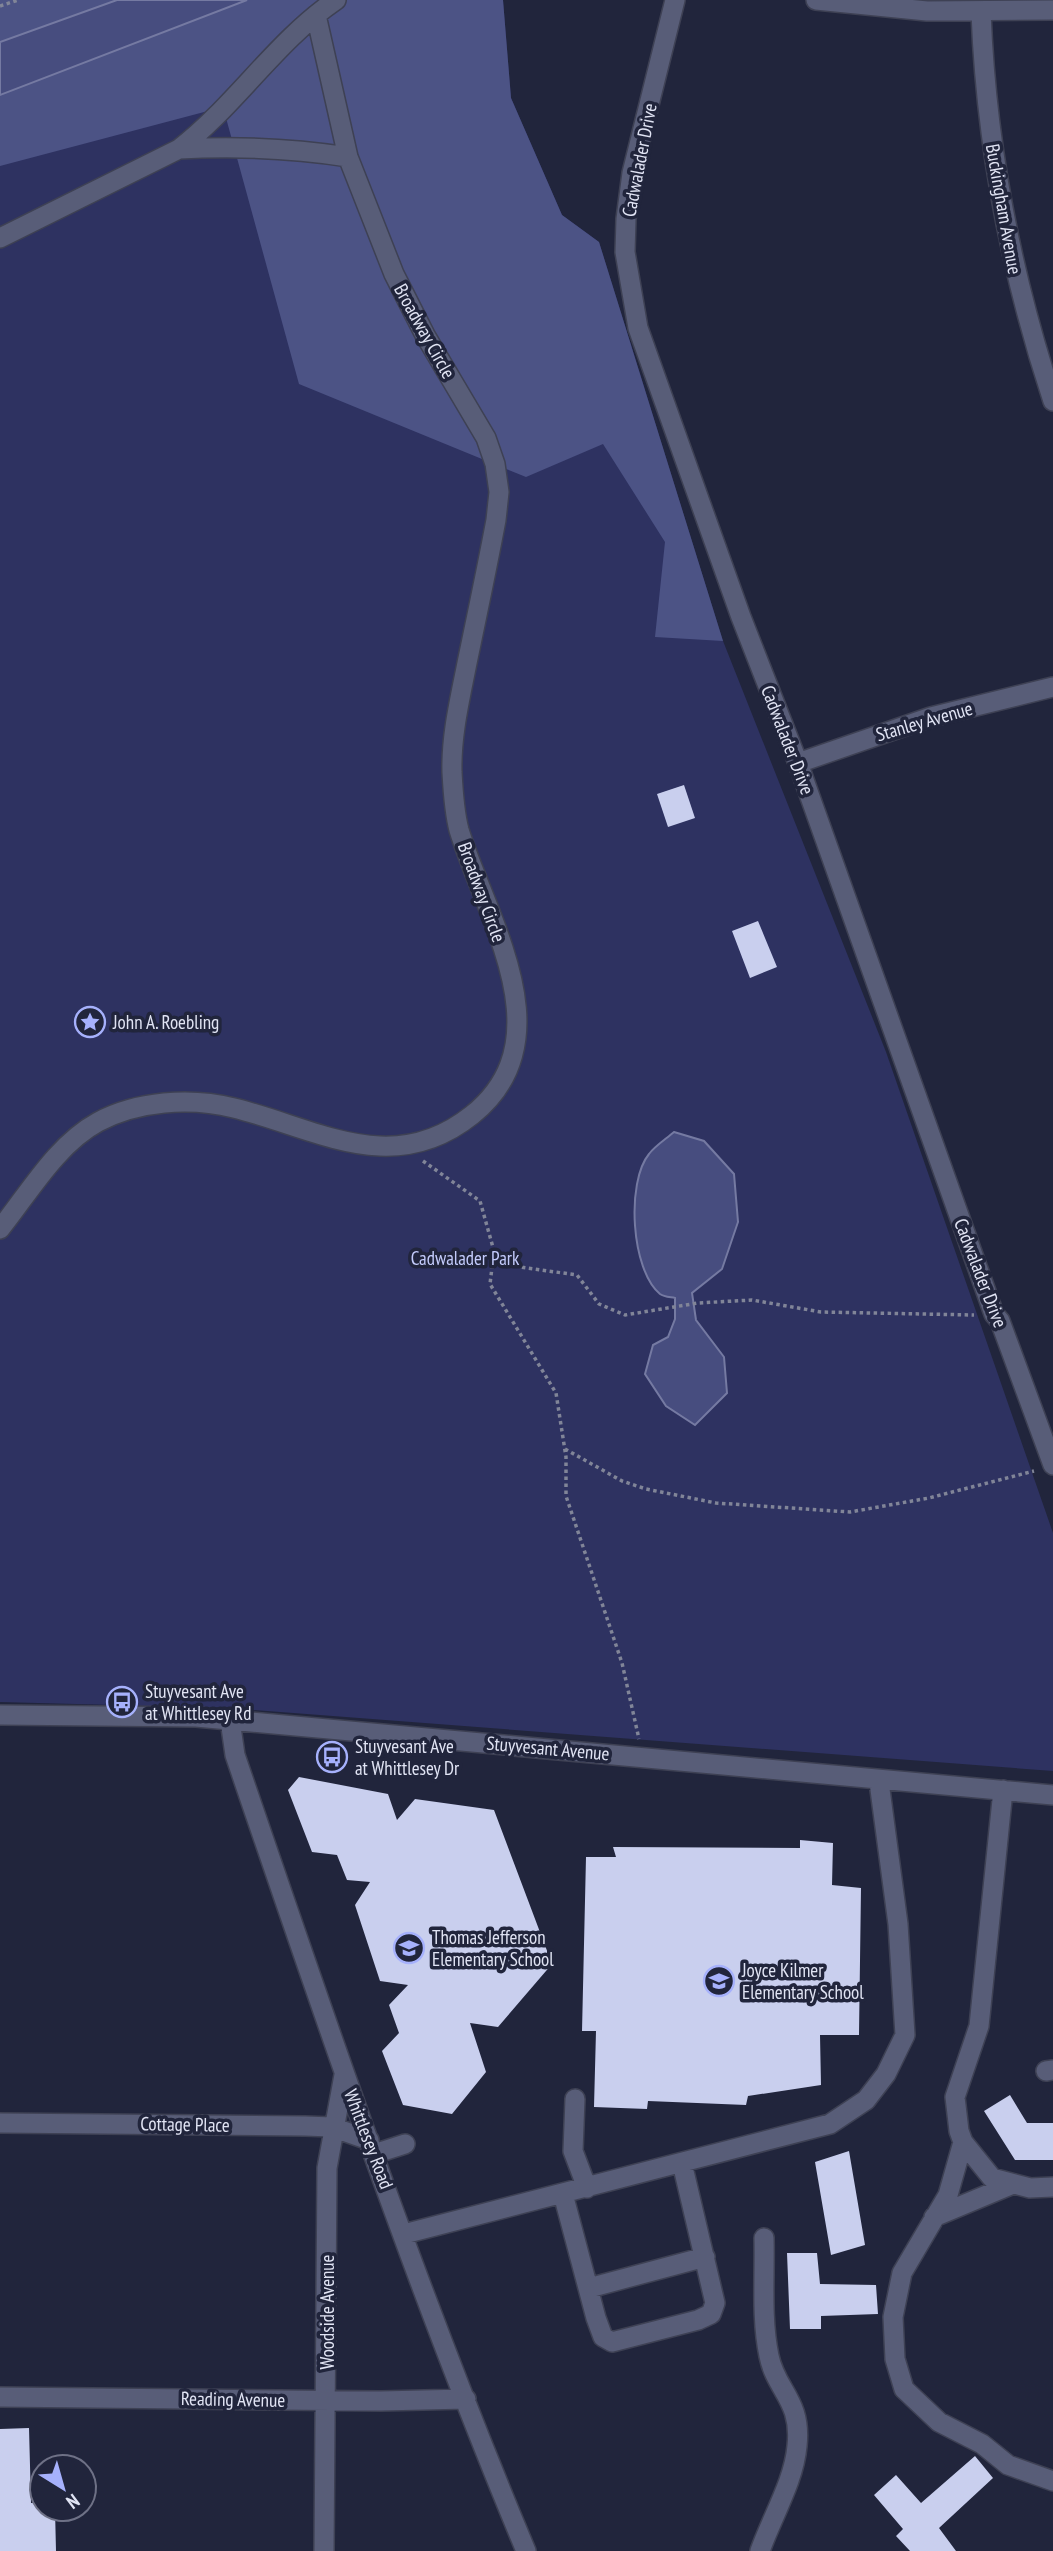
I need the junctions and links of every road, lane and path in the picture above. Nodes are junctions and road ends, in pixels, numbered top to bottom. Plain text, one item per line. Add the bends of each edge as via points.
1 (18, 0) edge
2 (336, 0) edge
3 (676, 0) edge
4 (816, 0) edge
5 (0, 6) edge
6 (1053, 10) edge
7 (981, 12) junction
8 (316, 15) junction
9 (179, 149) junction
10 (348, 156) junction
11 (0, 239) edge
12 (1053, 401) edge
13 (1053, 687) edge
14 (799, 764) junction
15 (393, 1146) junction
16 (0, 1229) edge
17 (494, 1251) junction
18 (994, 1314) junction
19 (564, 1449) junction
20 (1044, 1468) edge
21 (0, 1715) edge
22 (230, 1720) junction
23 (639, 1740) dead end
24 (879, 1782) junction
25 (1003, 1790) junction
26 (1053, 1795) edge
27 (344, 2074) junction
28 (575, 2099) dead end
29 (0, 2123) edge
30 (332, 2127) junction
31 (963, 2142) junction
32 (405, 2144) dead end
33 (372, 2147) junction
34 (682, 2163) junction
35 (1013, 2183) junction
36 (1053, 2187) edge
37 (587, 2188) junction
38 (563, 2194) junction
39 (934, 2217) junction
40 (404, 2234) junction
41 (764, 2238) dead end
42 (705, 2258) junction
43 (589, 2288) junction
44 (0, 2397) edge
45 (466, 2399) junction
46 (326, 2400) junction
47 (1053, 2481) edge
48 (324, 2551) edge
49 (526, 2551) edge
50 (760, 2551) edge

1 - 5 path
2 - 8 street
3 - 14 street, Cadwalader Drive via 632,173 625,252 631,298 741,617
4 - 7 street
6 - 7 street
7 - 12 street, Buckingham Avenue via 988,114 1009,248
8 - 9 street
8 - 10 street, Broadway Circle
9 - 10 street via 290,148
9 - 11 street
10 - 15 street, Broadway Circle via 394,274 486,438 499,492 454,730 452,769 459,828 510,970 519,1017 516,1038 498,1083 471,1115 432,1137
13 - 14 street, Stanley Avenue via 930,717
14 - 18 street, Cadwalader Drive
15 - 16 street, Broadway Circle via 334,1140 234,1108 202,1103 144,1106 97,1123 73,1140
15 - 17 path via 417,1157 480,1201
17 - 18 path via 520,1267 577,1275 599,1304 625,1315 752,1300 821,1312 935,1317
17 - 19 path via 490,1284 556,1393
18 - 20 street, Cadwalader Drive via 1000,1321
19 - 20 path via 646,1489 716,1503 850,1512 929,1498
19 - 23 path via 566,1496 622,1663
21 - 22 street, Stuyvesant Avenue
22 - 24 street, Stuyvesant Avenue
22 - 27 street, Whittlesey Road via 235,1755
24 - 25 street, Stuyvesant Avenue
24 - 34 street via 898,1924 905,2035 887,2074 866,2100 830,2124
25 - 26 street, Stuyvesant Avenue
25 - 31 street via 979,2026 955,2097
27 - 30 street, Woodside Avenue
27 - 33 street, Whittlesey Road
28 - 37 street via 573,2151
29 - 30 street, Cottage Place
30 - 33 street, Cottage Place
30 - 46 street, Woodside Avenue via 327,2168
31 - 35 street via 992,2178
31 - 39 street via 948,2195
32 - 33 street
33 - 40 street, Whittlesey Road
34 - 37 street
34 - 42 street
35 - 36 street
35 - 39 street
37 - 38 street
38 - 40 street
38 - 43 street
39 - 47 street via 902,2273 893,2317 895,2359 904,2389 939,2422 982,2444 1008,2465
40 - 45 street, Whittlesey Road
41 - 50 street via 769,2359 791,2398 798,2434 794,2465
42 - 43 street
42 - 43 street via 715,2303 710,2314 686,2323 612,2342 603,2337
44 - 46 street, Reading Avenue
45 - 46 street, Reading Avenue
45 - 49 street, Whittlesey Road
46 - 48 street, Woodside Avenue

